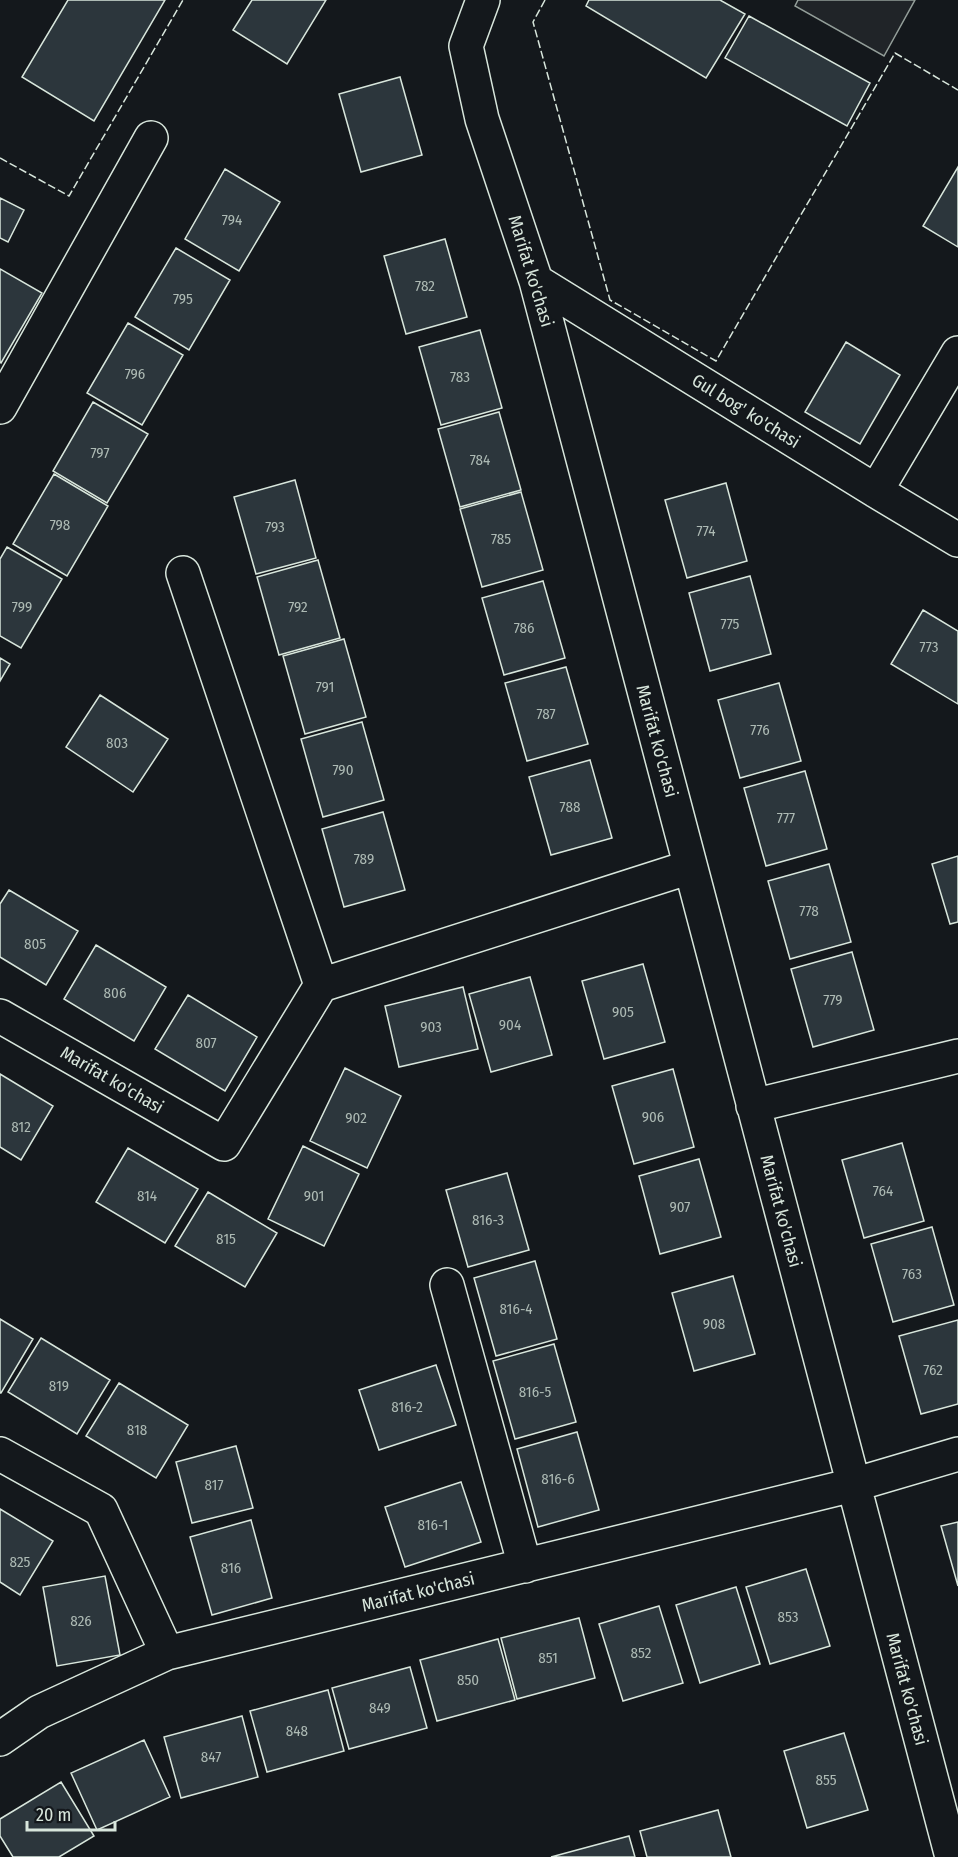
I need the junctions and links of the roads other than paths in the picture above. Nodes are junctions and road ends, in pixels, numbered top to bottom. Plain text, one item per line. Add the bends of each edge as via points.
1 (483, 0) edge
2 (151, 138) dead end
3 (536, 281) junction
4 (958, 353) edge
5 (0, 407) edge
6 (876, 491) junction
7 (958, 540) edge
8 (183, 573) dead end
9 (690, 867) junction
10 (321, 985) junction
11 (0, 1016) edge
12 (958, 1056) edge
13 (753, 1106) junction
14 (447, 1286) dead end
15 (0, 1454) edge
16 (958, 1455) edge
17 (853, 1485) junction
18 (525, 1566) junction
19 (166, 1653) junction
20 (0, 1739) edge
21 (952, 1857) edge

1 - 3 street, Marifat ko'chasi via 466,46 482,119
2 - 5 street
3 - 6 street, Gul bog' ko'chasi
3 - 9 street, Marifat ko'chasi
4 - 6 street
6 - 7 street, Gul bog' ko'chasi
8 - 10 street
9 - 10 street
9 - 13 street, Marifat ko'chasi
10 - 11 street, Marifat ko'chasi via 224,1144
12 - 13 street
13 - 17 street, Marifat ko'chasi
14 - 18 street
15 - 19 street via 101,1510
16 - 17 street, Marifat ko'chasi
17 - 18 street, Marifat ko'chasi
17 - 21 street, Marifat ko'chasi
18 - 19 street, Marifat ko'chasi
19 - 20 street, Marifat ko'chasi via 39,1712

